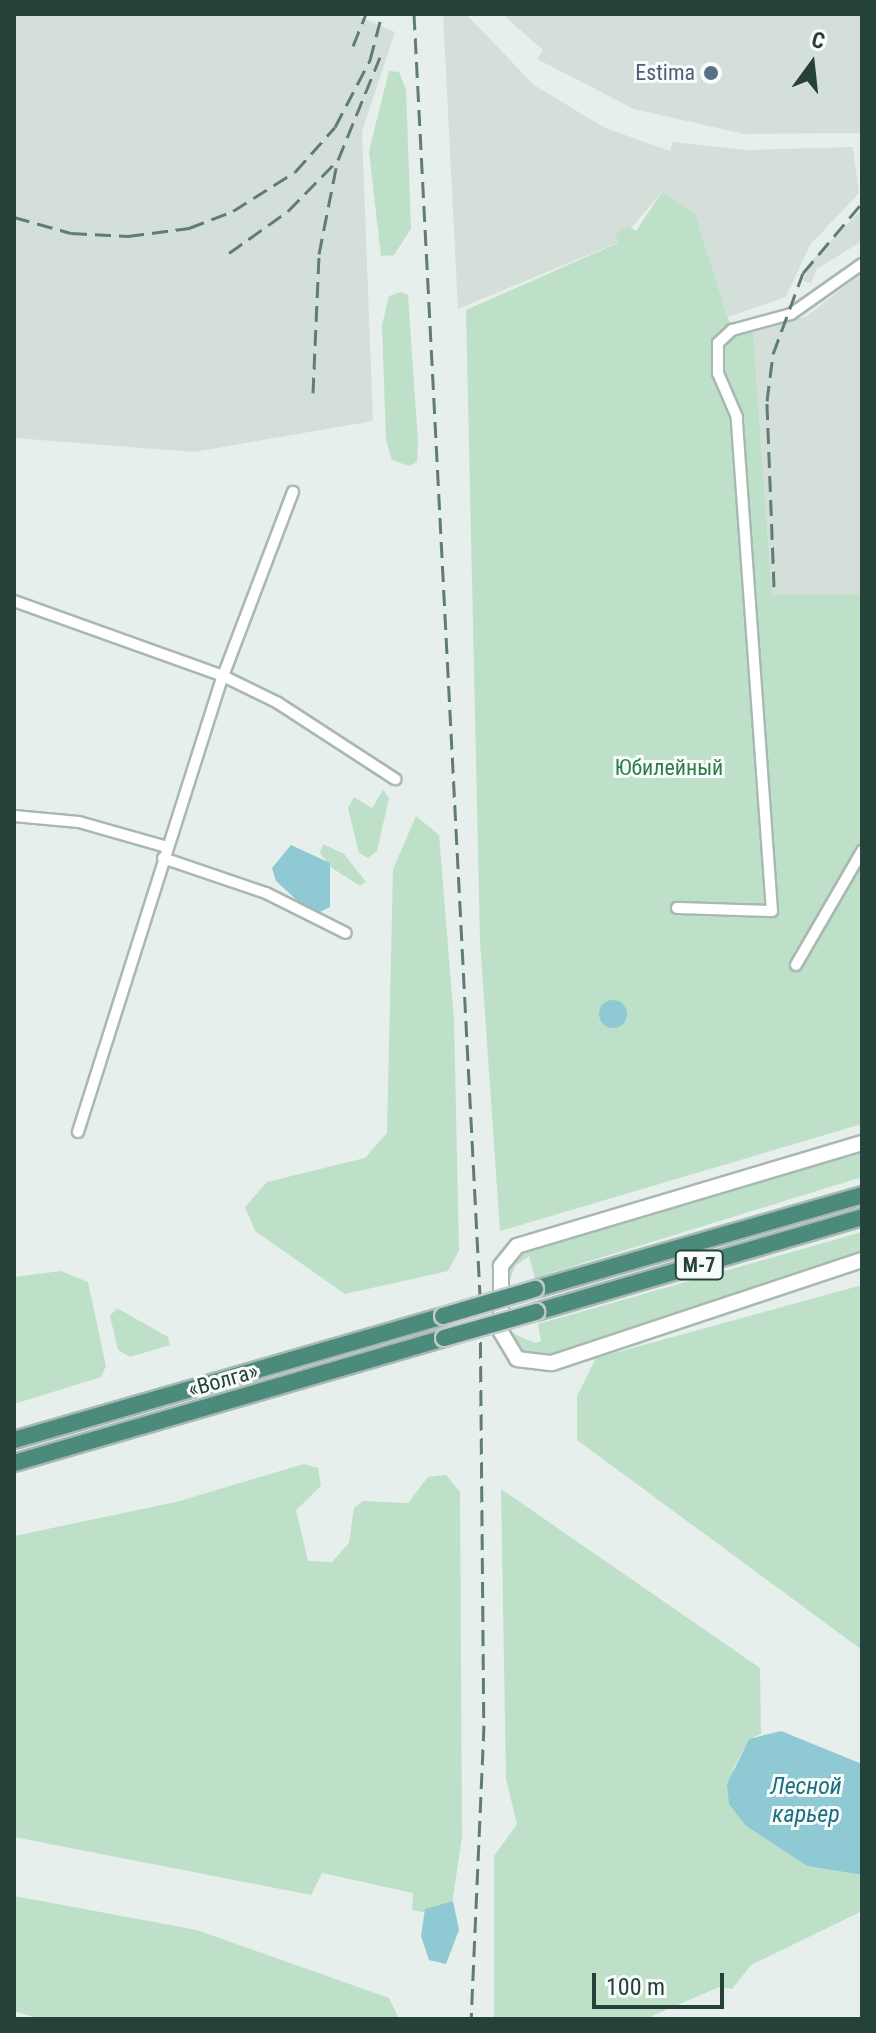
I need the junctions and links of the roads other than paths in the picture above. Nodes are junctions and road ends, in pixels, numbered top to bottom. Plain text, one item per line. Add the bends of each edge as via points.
1 (862, 264) edge
2 (293, 492) dead end
3 (14, 601) edge
4 (223, 676) junction
5 (395, 779) dead end
6 (14, 816) edge
7 (862, 851) edge
8 (165, 852) junction
9 (677, 908) dead end
10 (346, 933) dead end
11 (796, 965) dead end
12 (78, 1132) dead end
13 (862, 1143) edge
14 (862, 1195) edge
15 (862, 1217) edge
16 (862, 1260) edge
17 (14, 1440) edge
18 (14, 1463) edge

1 - 9 street via 791,314 732,330 718,343 718,373 737,417 772,911
2 - 4 street
3 - 4 street
4 - 5 street via 304,718
4 - 8 street
6 - 8 street via 79,822
7 - 11 street
8 - 10 street
8 - 12 street
13 - 16 main road via 517,1246 501,1266 501,1332 517,1359 552,1363
14 - 17 highway, «Волга» / М-7, bridge
15 - 18 highway, «Волга» / М-7, bridge

